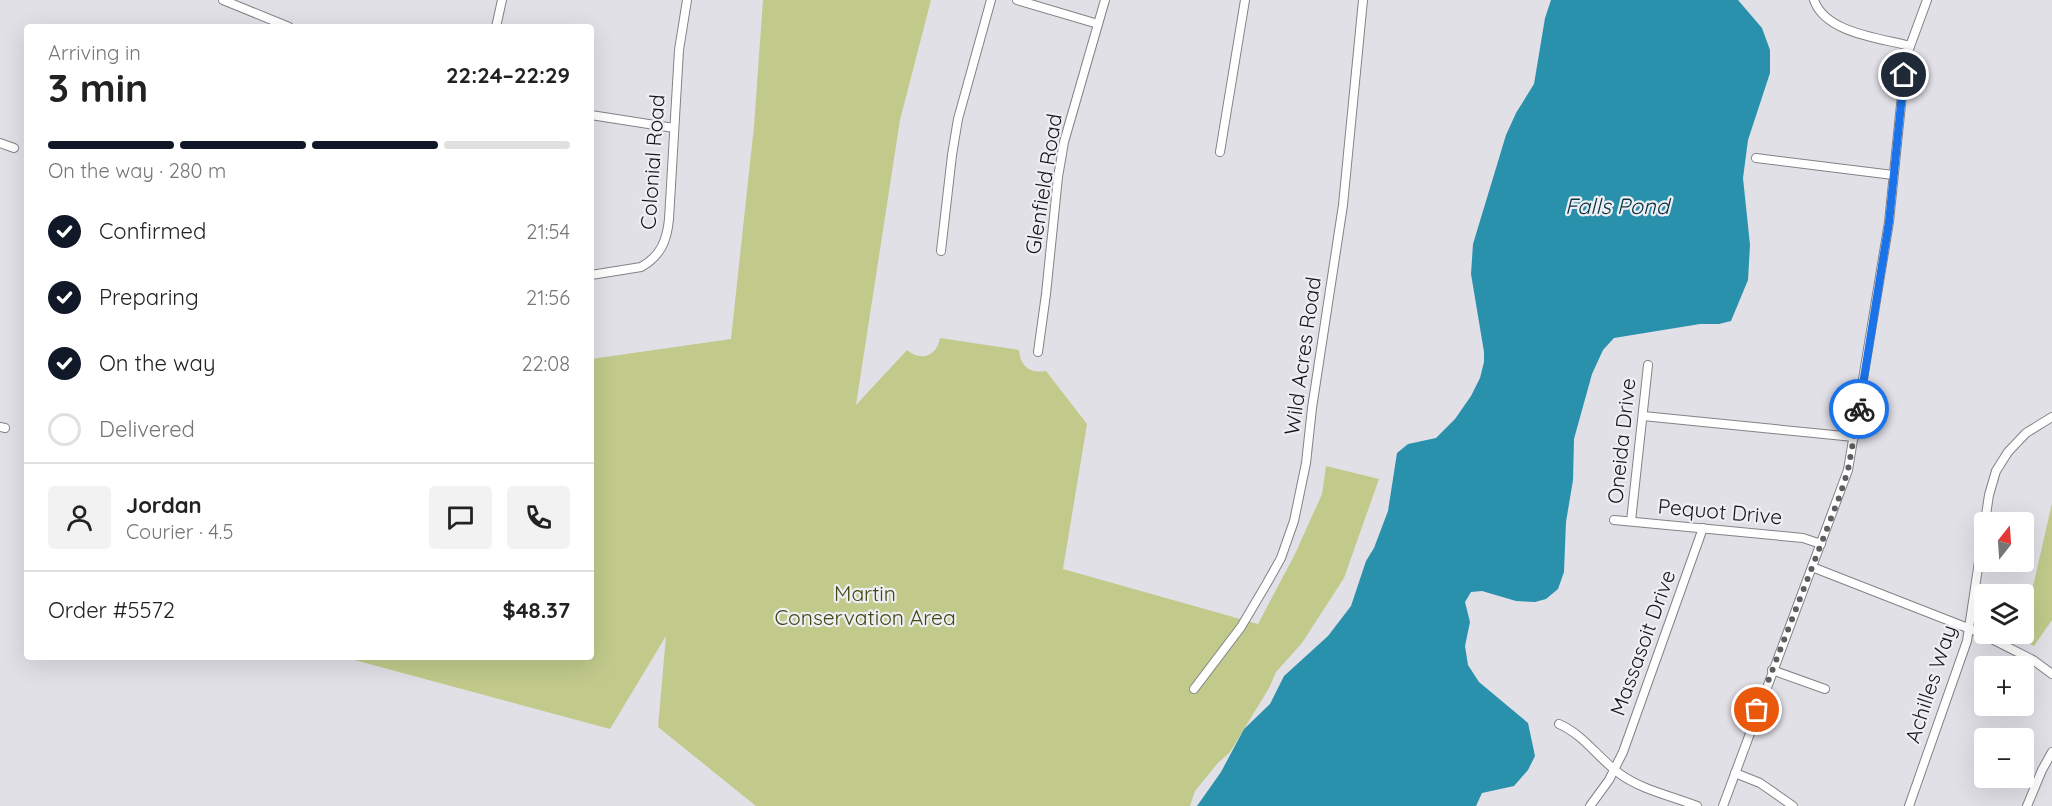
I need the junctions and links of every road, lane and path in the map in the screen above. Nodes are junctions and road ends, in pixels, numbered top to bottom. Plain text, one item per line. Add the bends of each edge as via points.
1 (502, 0) edge
2 (991, 0) edge
3 (1017, 0) edge
4 (1105, 0) edge
5 (1245, 0) edge
6 (1363, 0) edge
7 (1814, 0) edge
8 (1928, 0) edge
9 (228, 1) edge
10 (685, 1) edge
11 (282, 24) edge
12 (497, 24) edge
13 (1098, 24) junction
14 (1910, 46) junction
15 (594, 115) edge
16 (674, 128) junction
17 (0, 143) edge
18 (14, 148) dead end
19 (1220, 152) dead end
20 (1756, 158) dead end
21 (1893, 175) junction
22 (941, 251) dead end
23 (594, 275) edge
24 (1038, 352) dead end
25 (1648, 365) dead end
26 (1643, 416) junction
27 (2052, 417) edge
28 (1854, 437) junction
29 (1614, 520) dead end
30 (1632, 521) junction
31 (1703, 528) junction
32 (1821, 544) junction
33 (1812, 567) junction
34 (1969, 629) junction
35 (1772, 670) junction
36 (2052, 674) edge
37 (1194, 689) dead end
38 (1825, 689) dead end
39 (1559, 724) dead end
40 (2052, 752) edge
41 (1615, 769) junction
42 (1735, 773) junction
43 (1590, 806) edge
44 (1697, 806) edge
45 (1723, 806) edge
46 (1793, 806) edge
47 (1909, 806) edge
48 (2027, 806) edge

1 - 12 street
2 - 22 street via 958,119
3 - 13 street
4 - 13 street, Glenfield Road
5 - 19 street
6 - 37 street, Wild Acres Road via 1342,205 1306,463 1294,521 1281,558 1241,627
7 - 14 street via 1823,17 1834,25
8 - 14 street
9 - 11 street
10 - 16 street, Colonial Road
13 - 24 street, Glenfield Road via 1062,154
14 - 21 street
15 - 16 street
16 - 23 street, Colonial Road via 668,231 660,252 641,267
17 - 18 street
20 - 21 street
21 - 28 street
25 - 26 street, Oneida Drive
26 - 28 street
26 - 30 street, Oneida Drive
27 - 34 street, Achilles Way via 2026,433 1996,471
28 - 32 street via 1848,470
29 - 30 street, Pequot Drive
30 - 31 street, Pequot Drive
31 - 32 street, Pequot Drive via 1803,538
31 - 41 street, Massasoit Drive
32 - 33 street
33 - 34 street
33 - 35 street
34 - 36 street via 2005,645
34 - 47 street, Achilles Way
35 - 38 street
35 - 42 street
39 - 41 street via 1580,736
40 - 48 street
41 - 43 street, Massasoit Drive
41 - 44 street via 1646,787
42 - 45 street
42 - 46 street via 1760,783

